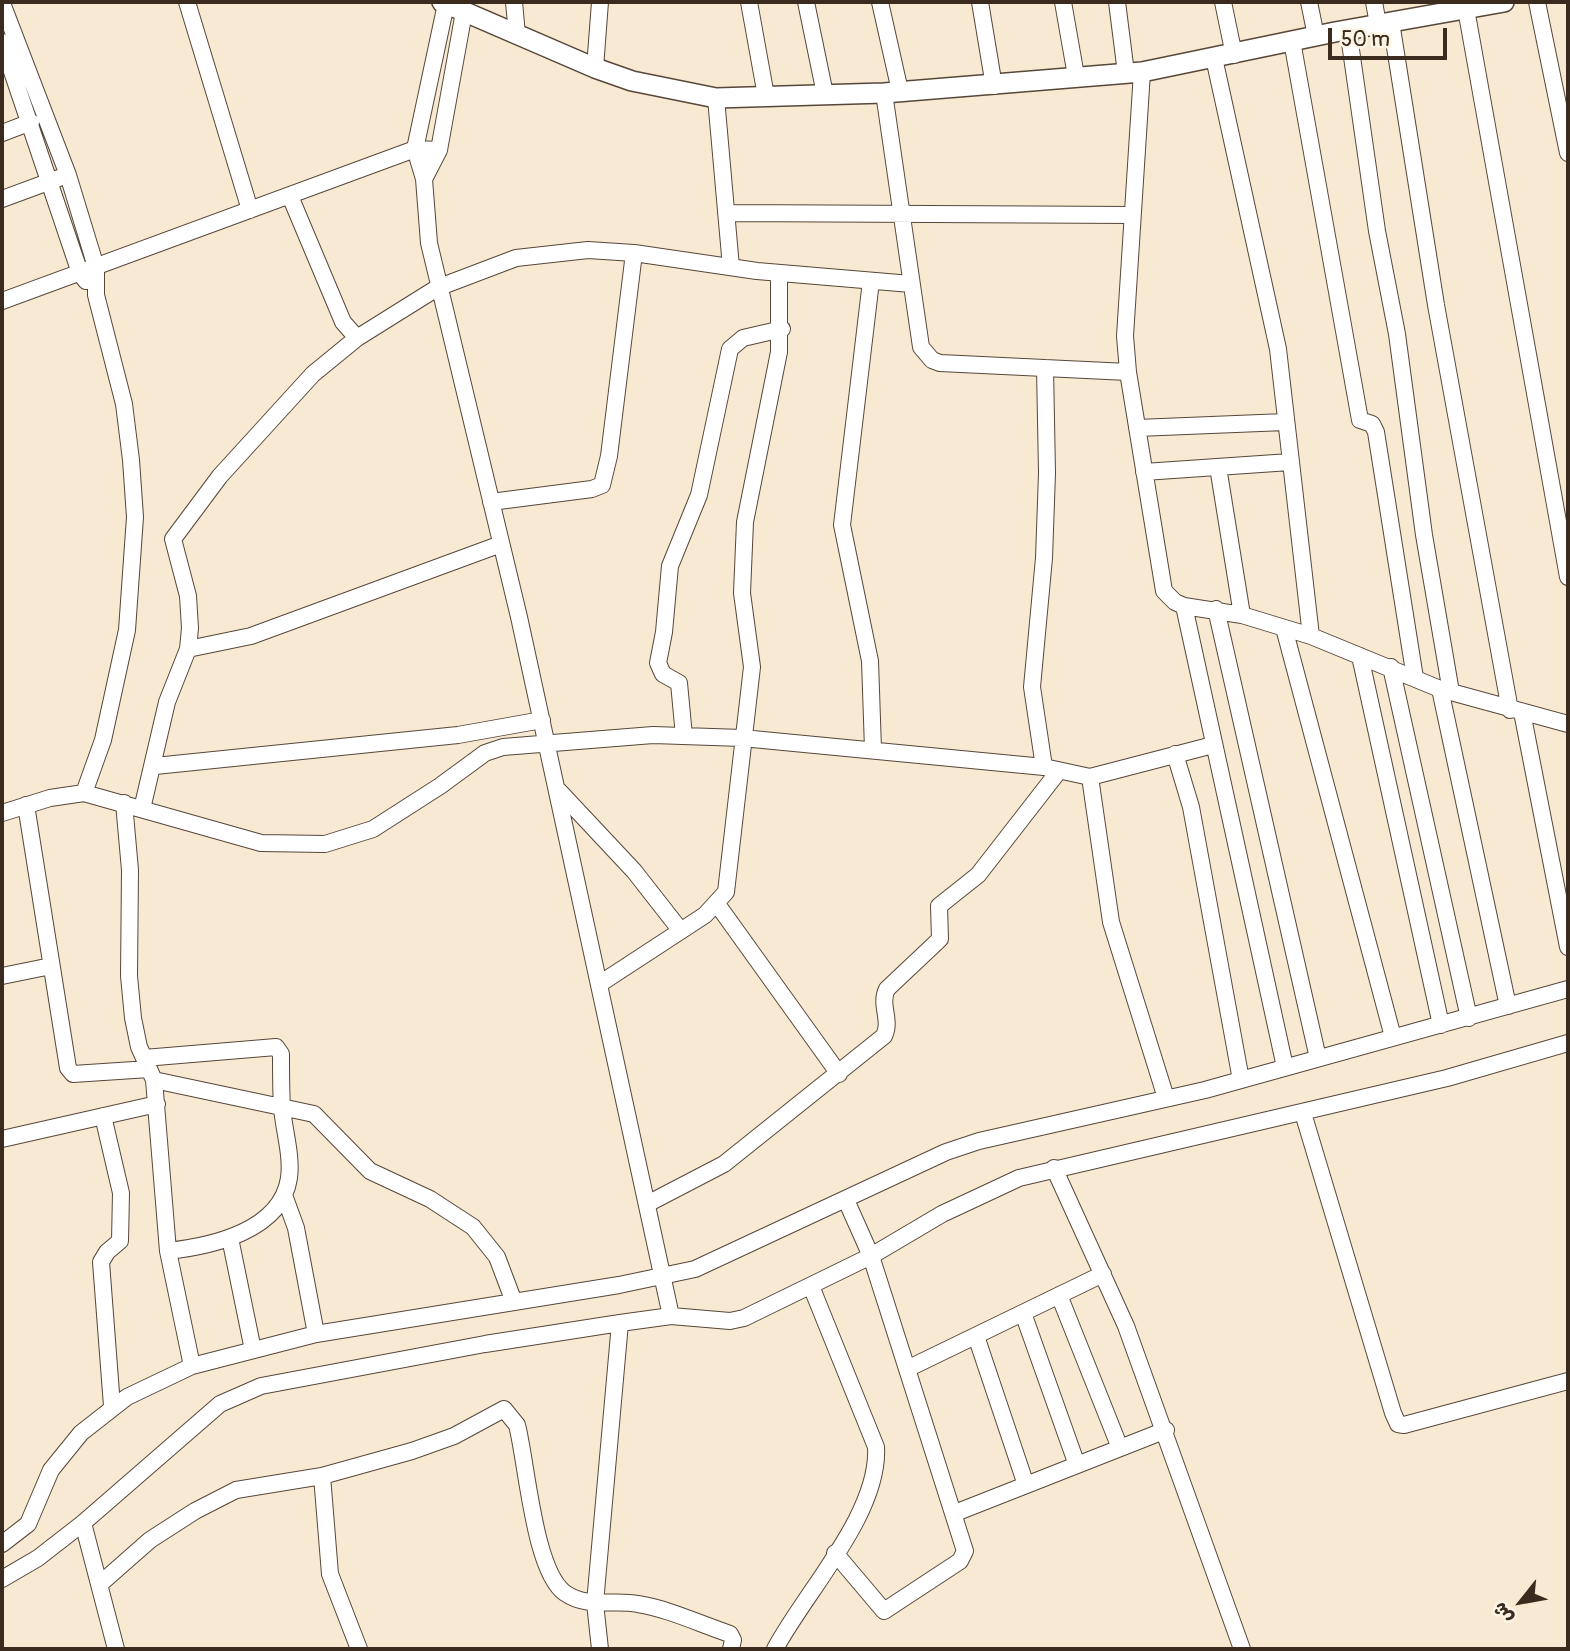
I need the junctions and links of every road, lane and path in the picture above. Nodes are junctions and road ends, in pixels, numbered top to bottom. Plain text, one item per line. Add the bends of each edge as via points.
1 (187, 2) edge
2 (514, 2) edge
3 (600, 2) edge
4 (749, 2) edge
5 (806, 2) edge
6 (880, 2) edge
7 (980, 2) edge
8 (1063, 2) edge
9 (1117, 2) edge
10 (1223, 2) edge
11 (1308, 2) edge
12 (1374, 2) edge
13 (1504, 2) edge
14 (1537, 2) edge
15 (2, 3) edge
16 (451, 6) edge
17 (1437, 8) edge
18 (1466, 9) junction
19 (1384, 23) junction
20 (1348, 29) junction
21 (517, 35) junction
22 (1317, 36) junction
23 (1292, 41) junction
24 (2, 42) edge
25 (1234, 55) junction
26 (1214, 58) junction
27 (5, 64) edge
28 (595, 68) junction
29 (1134, 73) junction
30 (1076, 76) junction
31 (994, 86) junction
32 (892, 92) junction
33 (825, 94) junction
34 (766, 96) junction
35 (716, 98) junction
36 (31, 122) junction
37 (2, 133) edge
38 (415, 149) junction
39 (439, 150) junction
40 (1568, 153) edge
41 (68, 175) junction
42 (424, 178) junction
43 (49, 181) junction
44 (290, 195) junction
45 (2, 199) edge
46 (250, 210) junction
47 (726, 213) junction
48 (901, 214) junction
49 (1132, 215) junction
50 (634, 253) junction
51 (731, 267) junction
52 (88, 270) junction
53 (779, 273) junction
54 (871, 281) junction
55 (911, 284) junction
56 (437, 288) junction
57 (2, 302) edge
58 (782, 329) junction
59 (357, 338) junction
60 (1045, 368) junction
61 (1128, 372) junction
62 (1285, 422) junction
63 (1137, 428) junction
64 (1290, 462) junction
65 (1218, 467) junction
66 (1144, 472) junction
67 (491, 502) junction
68 (501, 544) junction
69 (1568, 577) edge
70 (1184, 606) junction
71 (1216, 609) junction
72 (1242, 615) junction
73 (1284, 628) junction
74 (1311, 636) junction
75 (187, 649) junction
76 (1360, 656) junction
77 (1391, 667) junction
78 (1415, 678) junction
79 (1446, 691) junction
80 (1516, 711) junction
81 (542, 720) junction
82 (1568, 724) edge
83 (684, 736) junction
84 (742, 738) junction
85 (1213, 745) junction
86 (548, 746) junction
87 (873, 749) junction
88 (1175, 754) junction
89 (155, 766) junction
90 (1051, 769) junction
91 (1090, 778) junction
92 (558, 790) junction
93 (84, 793) junction
94 (124, 803) junction
95 (26, 805) junction
96 (142, 809) junction
97 (2, 813) edge
98 (717, 904) junction
99 (681, 931) junction
100 (1568, 947) edge
101 (51, 967) junction
102 (2, 976) edge
103 (601, 984) junction
104 (1568, 989) edge
105 (1508, 1006) junction
106 (1469, 1018) junction
107 (1441, 1025) junction
108 (1393, 1038) junction
109 (1568, 1043) edge
110 (1318, 1058) junction
111 (1285, 1068) junction
112 (149, 1069) junction
113 (839, 1074) junction
114 (1241, 1080) junction
115 (1166, 1098) junction
116 (158, 1104) junction
117 (282, 1108) junction
118 (1303, 1113) junction
119 (103, 1116) junction
120 (2, 1139) edge
121 (1054, 1168) junction
122 (284, 1195) junction
123 (846, 1200) junction
124 (649, 1203) junction
125 (230, 1238) junction
126 (168, 1251) junction
127 (871, 1256) junction
128 (1103, 1274) junction
129 (662, 1276) junction
130 (810, 1286) junction
131 (1059, 1295) junction
132 (514, 1302) junction
133 (1023, 1313) junction
134 (671, 1316) junction
135 (620, 1323) junction
136 (316, 1334) junction
137 (976, 1336) junction
138 (253, 1350) junction
139 (192, 1366) junction
140 (907, 1369) junction
141 (1568, 1381) edge
142 (112, 1406) junction
143 (1166, 1430) junction
144 (1120, 1448) junction
145 (1077, 1465) junction
146 (322, 1476) junction
147 (1026, 1485) junction
148 (955, 1513) junction
149 (83, 1523) junction
150 (2, 1544) edge
151 (835, 1553) junction
152 (2, 1579) edge
153 (100, 1584) junction
154 (595, 1603) junction
155 (116, 1649) edge
156 (359, 1649) edge
157 (600, 1649) edge
158 (731, 1649) edge
159 (775, 1649) edge
160 (1242, 1649) edge

1 - 46 street
2 - 21 street
3 - 28 street
4 - 34 street
5 - 33 street
6 - 32 street
7 - 31 street
8 - 30 street
9 - 29 street
10 - 25 street
11 - 22 street
12 - 19 street
13 - 18 street
14 - 40 street
15 - 41 street
16 - 21 street
16 - 38 street
16 - 39 street
17 - 18 street
17 - 19 street
18 - 69 street
19 - 20 street
19 - 80 street
20 - 22 street
20 - 79 street
21 - 28 street
22 - 23 street
23 - 25 street
23 - 78 street via 1360,422 1372,424 1376,432
24 - 27 street
25 - 26 street
26 - 29 street
26 - 62 street via 1278,349
27 - 36 street
28 - 35 street via 632,81
29 - 30 street
29 - 49 street
30 - 31 street
31 - 32 street
32 - 33 street
32 - 48 street
33 - 34 street
34 - 35 street
35 - 47 street
36 - 37 street
36 - 43 street
38 - 39 street
38 - 42 street
38 - 44 street
39 - 42 street
41 - 43 street
41 - 52 street
42 - 56 street
43 - 45 street
43 - 52 street
44 - 46 street
44 - 59 street via 342,322
46 - 52 street
47 - 48 street
47 - 51 street
48 - 49 street
48 - 55 street
49 - 61 street via 1125,336
50 - 51 street
50 - 56 street via 588,250 516,258
50 - 67 street via 602,485
51 - 53 street
52 - 57 street
52 - 93 street via 124,404 135,517 133,573 119,674
53 - 54 street
53 - 58 street
54 - 55 street
54 - 87 street via 842,525 870,661
55 - 60 street via 921,346 932,360
56 - 59 street
56 - 67 street
58 - 83 street via 743,338 730,349 702,486 671,559 658,663 663,674 679,683
58 - 84 street via 745,522 742,593 752,667
59 - 75 street via 313,374 220,476 173,539 188,596
60 - 61 street
60 - 90 street via 1044,558 1032,687
61 - 63 street
62 - 63 street
62 - 64 street
63 - 66 street
64 - 65 street
64 - 74 street
65 - 66 street
65 - 72 street
66 - 70 street via 1164,591
67 - 68 street
68 - 75 street via 251,636
68 - 81 street
70 - 71 street
70 - 85 street
71 - 72 street
71 - 110 street
72 - 73 street
73 - 74 street
73 - 108 street
74 - 76 street
75 - 89 street via 167,702
76 - 77 street
76 - 107 street
77 - 78 street
77 - 106 street
78 - 79 street
79 - 80 street
79 - 105 street
80 - 82 street
80 - 100 street
81 - 86 street
81 - 89 street via 458,734
83 - 84 street
83 - 86 street via 612,736
84 - 87 street
84 - 98 street via 726,892
85 - 88 street
85 - 111 street
86 - 92 street
86 - 96 street via 485,752 373,829 325,844 261,843
87 - 90 street
88 - 91 street
88 - 114 street via 1191,807
89 - 96 street
90 - 91 street
90 - 113 street via 978,875 939,906 940,939 887,989 884,1036
91 - 115 street via 1111,922
92 - 99 street via 634,871
92 - 103 street
93 - 94 street
93 - 95 street
94 - 96 street
94 - 112 street via 130,870 129,976 133,1018
95 - 97 street
95 - 101 street
98 - 99 street
98 - 113 street
99 - 103 street
101 - 102 street
101 - 112 street via 68,1068 73,1074
103 - 124 street
104 - 105 street
105 - 106 street
106 - 107 street
107 - 108 street
108 - 110 street
109 - 118 street
110 - 111 street
111 - 114 street
112 - 116 street
112 - 117 street
112 - 117 street via 279,1048
113 - 124 street via 724,1164
114 - 115 street
115 - 123 street via 946,1152
116 - 119 street
116 - 126 street
117 - 122 street via 289,1163
117 - 132 street via 314,1114 370,1171 429,1199 473,1227 497,1257
118 - 121 street
118 - 141 street via 1398,1423
119 - 120 street
119 - 142 street via 122,1202 120,1241 101,1262
121 - 127 street via 1019,1178 942,1214
121 - 128 street
122 - 125 street via 270,1214
122 - 136 street via 296,1228
123 - 127 street
123 - 129 street via 695,1269
124 - 129 street
125 - 126 street
125 - 138 street
126 - 139 street
127 - 130 street
127 - 140 street
128 - 131 street
128 - 143 street
129 - 132 street
129 - 134 street
130 - 134 street via 744,1318
130 - 151 street via 876,1447 877,1466 863,1506
131 - 133 street
131 - 144 street
132 - 136 street
133 - 137 street
133 - 145 street
134 - 135 street
135 - 149 street via 485,1343 261,1387 220,1405
135 - 154 street
136 - 138 street
137 - 140 street
137 - 147 street
138 - 139 street
139 - 142 street
140 - 148 street
142 - 150 street via 63,1453 29,1524
143 - 144 street
143 - 160 street
144 - 145 street
145 - 147 street
146 - 153 street via 236,1490 150,1540
146 - 154 street via 454,1436 504,1409 517,1425 549,1570 565,1593
146 - 156 street via 330,1574
147 - 148 street
148 - 151 street via 964,1542 962,1559 888,1610 881,1609
149 - 152 street
149 - 153 street
151 - 159 street
153 - 155 street
154 - 157 street
154 - 158 street via 652,1607 730,1634

